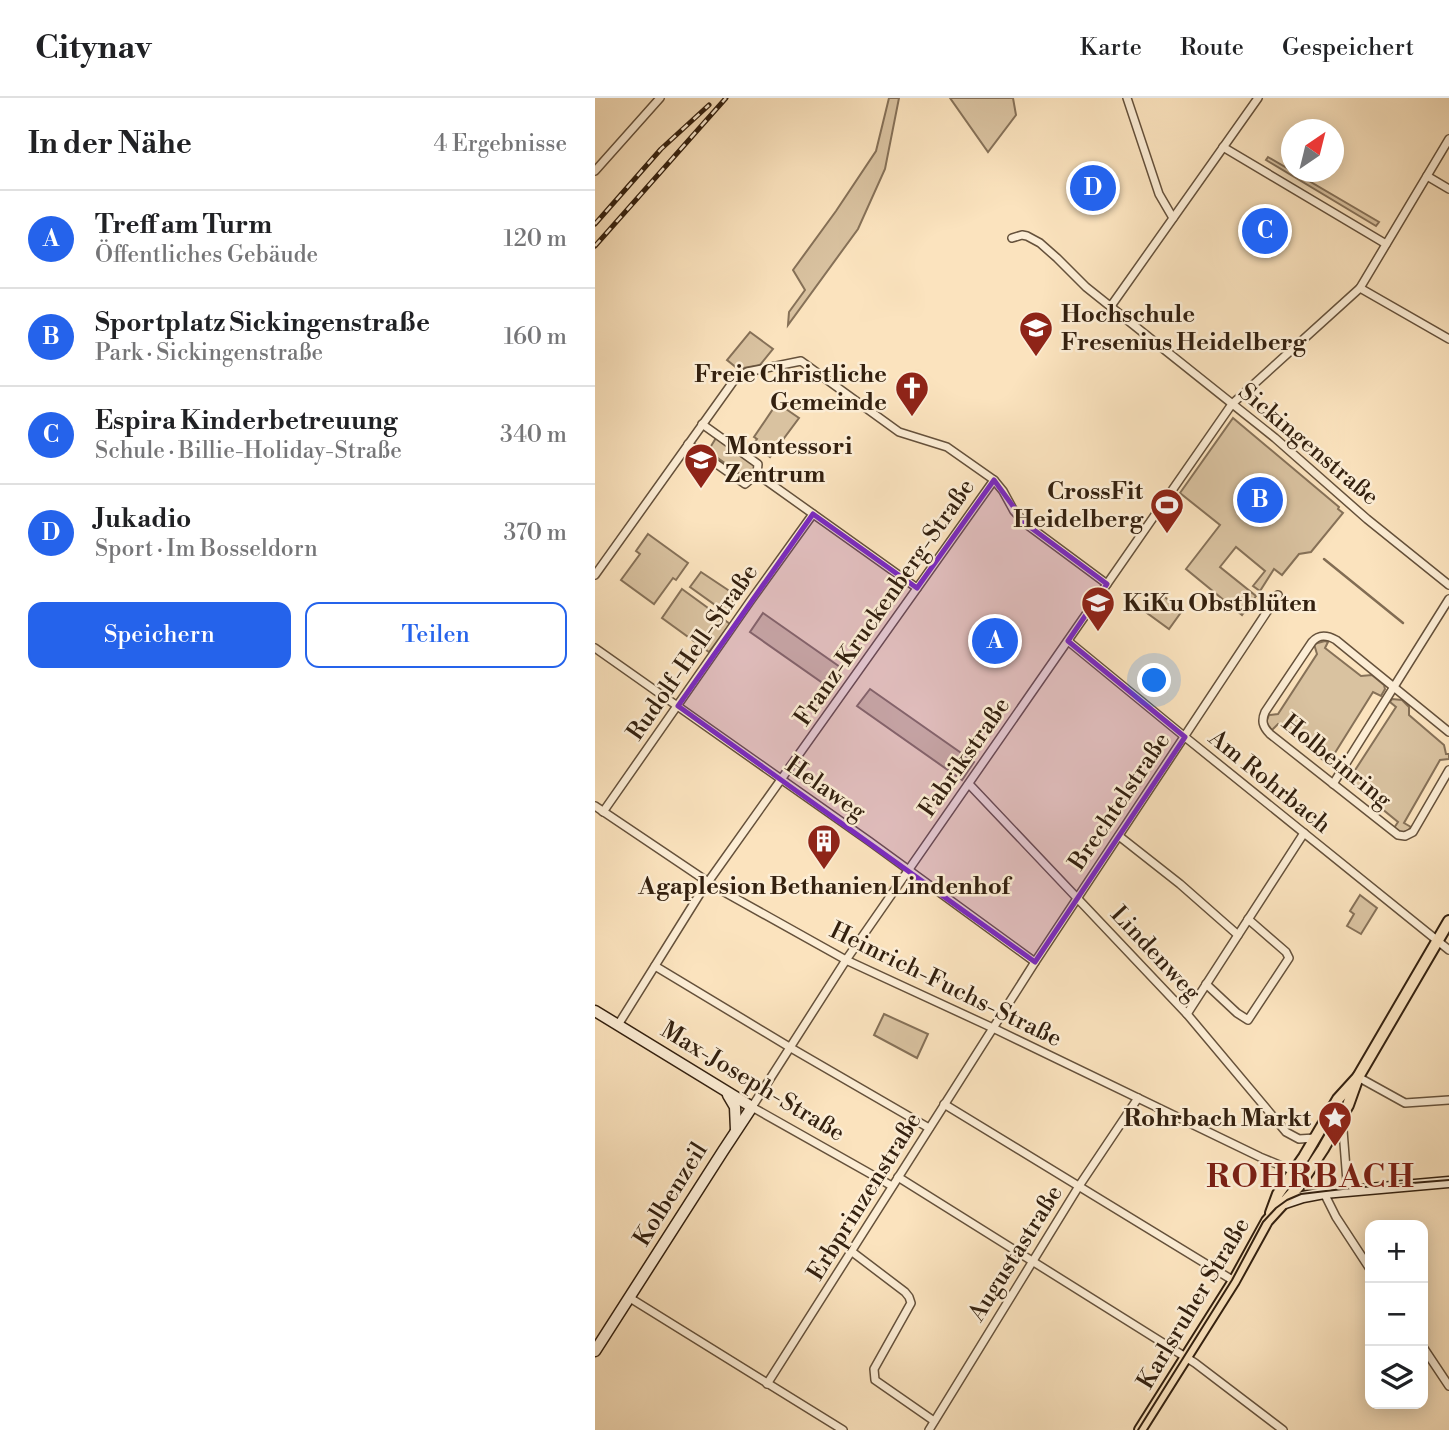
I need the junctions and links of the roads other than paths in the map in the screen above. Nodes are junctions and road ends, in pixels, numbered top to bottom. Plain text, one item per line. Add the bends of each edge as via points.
1 (660, 98) edge
2 (1127, 98) edge
3 (1258, 98) edge
4 (1449, 139) edge
5 (1223, 147) junction
6 (595, 171) edge
7 (1427, 176) junction
8 (1449, 189) edge
9 (1173, 218) junction
10 (1012, 239) dead end
11 (1386, 244) junction
12 (1360, 288) junction
13 (1111, 306) junction
14 (1449, 339) edge
15 (1232, 404) junction
16 (702, 424) junction
17 (688, 444) junction
18 (757, 474) junction
19 (994, 480) junction
20 (813, 514) junction
21 (595, 575) edge
22 (1107, 583) junction
23 (1449, 585) edge
24 (917, 588) junction
25 (1277, 595) dead end
26 (1449, 599) edge
27 (1068, 641) junction
28 (595, 648) edge
29 (1394, 687) junction
30 (678, 706) junction
31 (1449, 732) edge
32 (1185, 737) junction
33 (1449, 770) edge
34 (781, 780) junction
35 (969, 784) junction
36 (1333, 784) junction
37 (595, 806) edge
38 (604, 812) junction
39 (1304, 833) junction
40 (1118, 836) junction
41 (908, 870) junction
42 (708, 883) junction
43 (1078, 898) junction
44 (1248, 919) junction
45 (1449, 921) edge
46 (1238, 935) junction
47 (1438, 940) junction
48 (1449, 950) edge
49 (846, 960) junction
50 (1035, 962) junction
51 (655, 966) junction
52 (1206, 984) junction
53 (595, 1011) edge
54 (1187, 1014) junction
55 (618, 1025) junction
56 (993, 1028) junction
57 (791, 1048) junction
58 (1358, 1077) junction
59 (726, 1092) junction
60 (1138, 1098) junction
61 (1449, 1100) edge
62 (944, 1104) junction
63 (752, 1107) junction
64 (1342, 1116) junction
65 (929, 1128) junction
66 (736, 1131) junction
67 (1315, 1138) junction
68 (1294, 1171) junction
69 (898, 1177) junction
70 (1449, 1182) edge
71 (892, 1186) junction
72 (1079, 1186) junction
73 (1355, 1190) junction
74 (1324, 1193) junction
75 (1285, 1203) junction
76 (1267, 1221) junction
77 (852, 1251) junction
78 (1365, 1261) edge
79 (1034, 1262) junction
80 (1234, 1281) junction
81 (629, 1298) junction
82 (595, 1351) edge
83 (1428, 1355) edge
84 (1187, 1357) junction
85 (767, 1384) junction
86 (1449, 1387) edge
87 (934, 1420) junction
88 (1141, 1429) edge
89 (843, 1430) edge
90 (929, 1430) edge
91 (1283, 1430) edge

1 - 6 street
2 - 9 street via 1159,194
3 - 5 street
4 - 7 street, Fabrikstraße
5 - 9 street
5 - 11 street
7 - 8 street
7 - 11 street, Fabrikstraße
9 - 13 street
10 - 13 street, Sickingenstraße via 1022,235 1033,239
11 - 12 street, Fabrikstraße
12 - 14 street
12 - 15 street, Fabrikstraße
13 - 15 street, Sickingenstraße
15 - 22 street, Fabrikstraße
15 - 23 street, Sickingenstraße
16 - 17 street
16 - 18 street via 758,464
16 - 19 street via 734,379 801,361 899,432 947,447
17 - 18 street via 745,484
17 - 21 street
18 - 20 street
19 - 22 street via 1026,524
19 - 24 street, Franz-Kruckenberg-Straße
20 - 24 street
20 - 30 street, Rudolf-Hell-Straße
22 - 27 street, Fabrikstraße
24 - 34 street, Franz-Kruckenberg-Straße
25 - 32 street, Brechtelstraße
26 - 29 street
27 - 32 street, Am Rohrbach
27 - 35 street, Fabrikstraße
28 - 30 street, Helaweg
29 - 31 street, Holbeinring
29 - 36 street
29 - 36 street, Holbeinring via 1336,640 1324,636 1312,642 1265,712 1265,729
30 - 34 street, Helaweg
30 - 38 street, Rudolf-Hell-Straße
32 - 39 street, Am Rohrbach
32 - 40 street, Brechtelstraße
33 - 36 street, Holbeinring via 1415,829 1405,836 1393,833
34 - 41 street, Helaweg
34 - 42 street, Franz-Kruckenberg-Straße
35 - 41 street, Fabrikstraße
35 - 43 street, Lindenweg
37 - 38 street, Heinrich-Fuchs-Straße
38 - 42 street, Heinrich-Fuchs-Straße
39 - 44 street
39 - 47 street, Am Rohrbach
40 - 43 street, Brechtelstraße
40 - 46 street
41 - 49 street, Fabrikstraße
41 - 50 street, Helaweg
42 - 49 street, Heinrich-Fuchs-Straße
42 - 51 street, Franz-Kruckenberg-Straße
43 - 50 street, Brechtelstraße
43 - 54 street, Lindenweg
44 - 46 street
44 - 52 street via 1289,958 1248,1020
45 - 47 main road
46 - 52 street
47 - 48 street, Am Rohrbach
47 - 58 main road
49 - 56 street, Heinrich-Fuchs-Straße
49 - 57 street, Kolbenzeil
50 - 56 street, Brechtelstraße
51 - 55 street, Franz-Kruckenberg-Straße
51 - 57 street
52 - 54 street
53 - 55 street, Max-Joseph-Straße
54 - 67 street, Lindenweg via 1286,1132 1299,1139
55 - 59 street, Max-Joseph-Straße
56 - 60 street, Heinrich-Fuchs-Straße
56 - 62 street, Erbprinzenstraße
57 - 63 street, Kolbenzeil
57 - 65 street
58 - 61 street via 1405,1103
58 - 64 main road, Karlsruher Straße
58 - 67 main road via 1338,1099
59 - 63 street, Max-Joseph-Straße
59 - 66 street, Kolbenzeil via 735,1107
60 - 68 street, Heinrich-Fuchs-Straße
60 - 72 street, Augustastraße
62 - 65 street, Erbprinzenstraße
62 - 72 street
63 - 66 street, Kolbenzeil
63 - 71 street, Max-Joseph-Straße
64 - 73 street via 1347,1181
64 - 75 main road, Karlsruher Straße
65 - 69 street, Erbprinzenstraße
66 - 81 street, Kolbenzeil
67 - 68 main road
68 - 76 main road
69 - 71 street, Erbprinzenstraße
69 - 79 street
70 - 73 street
71 - 77 street, Erbprinzenstraße
72 - 79 street, Augustastraße
72 - 80 street
73 - 74 street
74 - 75 street
74 - 78 street
75 - 76 main road, Karlsruher Straße
76 - 80 main road, Karlsruher Straße
77 - 85 street, Erbprinzenstraße
77 - 87 street via 905,1293 911,1303 874,1369 876,1380
79 - 84 street
79 - 87 street, Augustastraße
80 - 84 main road, Karlsruher Straße
81 - 82 street, Kolbenzeil
81 - 85 street
83 - 86 street
84 - 88 main road, Karlsruher Straße
84 - 91 street
85 - 89 street
87 - 90 street, Augustastraße

